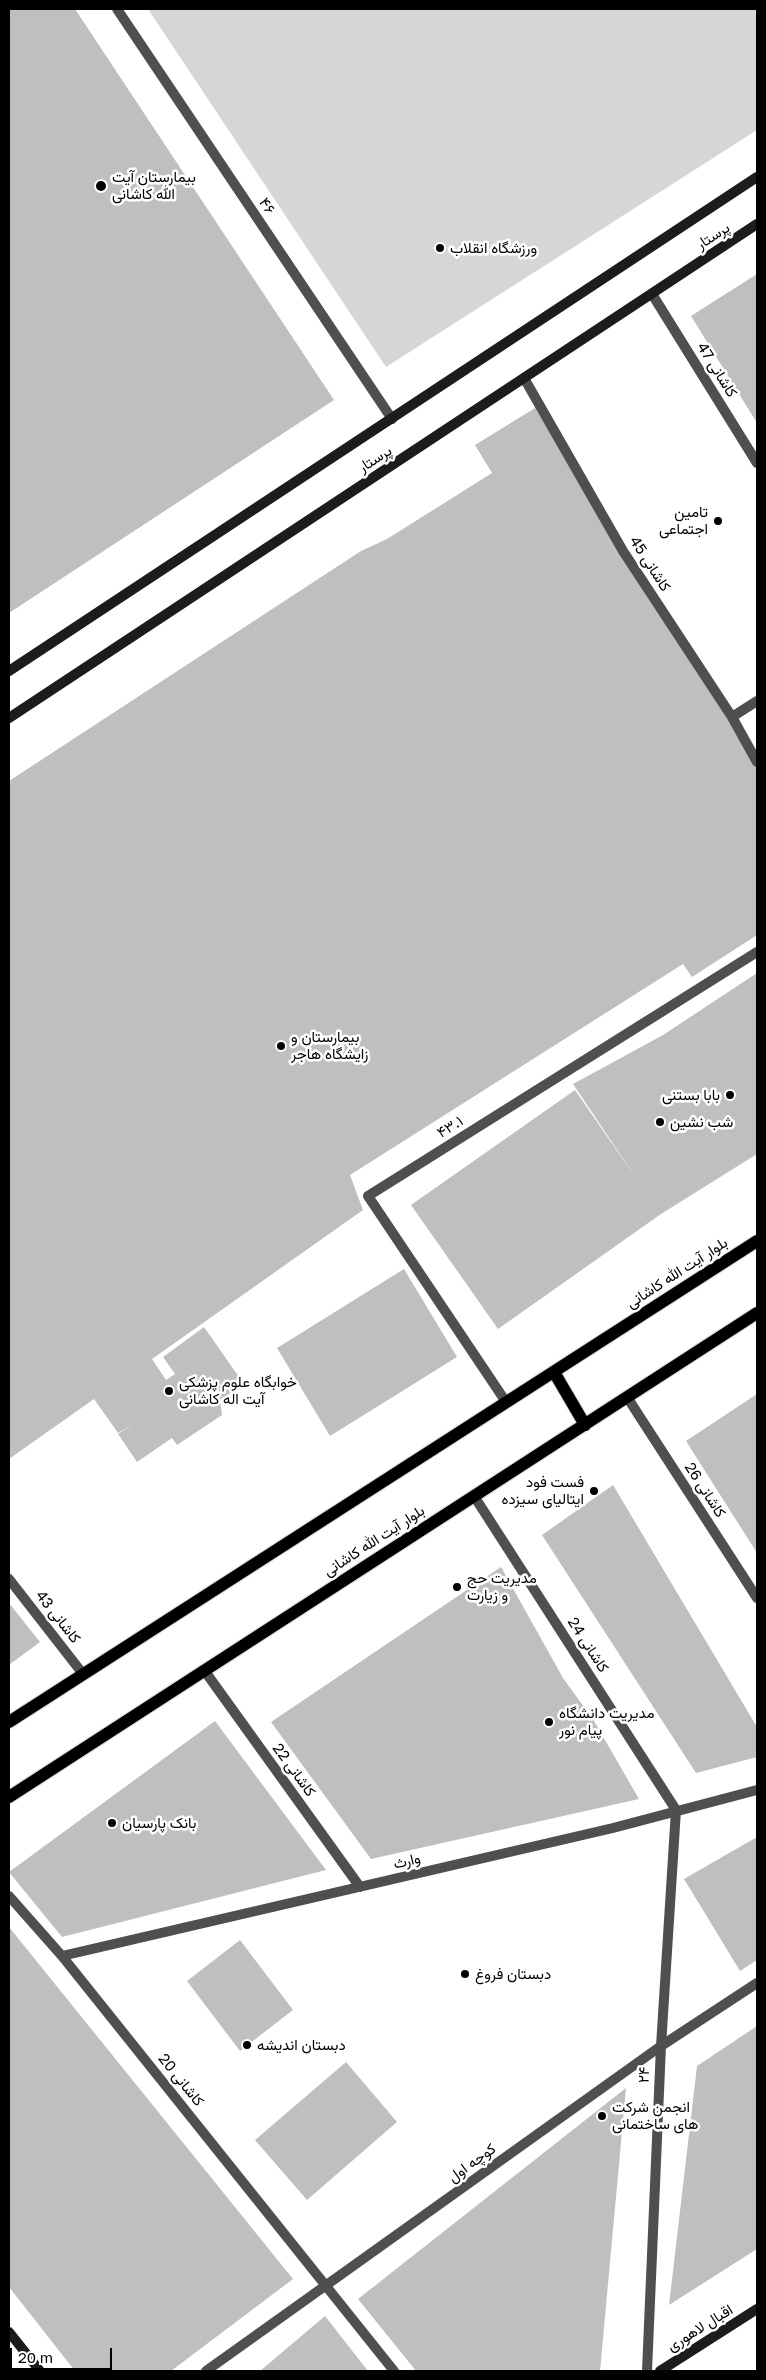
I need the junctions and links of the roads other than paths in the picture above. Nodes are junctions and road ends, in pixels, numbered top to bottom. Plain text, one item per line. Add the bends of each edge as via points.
1 (117, 9) edge
2 (757, 177) edge
3 (757, 224) edge
4 (652, 294) junction
5 (524, 378) junction
6 (392, 419) junction
7 (757, 463) edge
8 (9, 670) edge
9 (757, 702) edge
10 (732, 717) junction
11 (9, 718) edge
12 (757, 762) edge
13 (757, 952) edge
14 (757, 1241) edge
15 (757, 1313) edge
16 (554, 1372) junction
17 (627, 1397) junction
18 (506, 1402) junction
19 (585, 1425) junction
20 (474, 1496) junction
21 (9, 1579) edge
22 (757, 1598) edge
23 (204, 1670) junction
24 (83, 1674) junction
25 (9, 1722) edge
26 (757, 1790) edge
27 (9, 1796) edge
28 (676, 1810) junction
29 (360, 1887) junction
30 (9, 1896) edge
31 (62, 1956) junction
32 (757, 1983) edge
33 (660, 2046) junction
34 (327, 2286) junction
35 (757, 2310) edge
36 (9, 2332) edge
37 (40, 2371) edge
38 (206, 2371) edge
39 (394, 2371) edge
40 (647, 2371) edge
41 (660, 2371) edge

1 - 6 street, ۴۶
2 - 6 main road, پرستار
3 - 4 main road, پرستار
4 - 5 main road, پرستار
4 - 7 street, کاشانی 47
5 - 10 street, کاشانی 45 via 623,551
5 - 11 main road, پرستار
6 - 8 main road, پرستار
9 - 10 street
10 - 12 street, کاشانی 45
13 - 18 street, ۴۳.۱ via 368,1196
14 - 16 main road, بلوار آیت الله کاشانی
15 - 17 main road, بلوار آیت الله کاشانی
16 - 18 main road, بلوار آیت الله کاشانی
16 - 19 main road
17 - 19 main road, بلوار آیت الله کاشانی
17 - 22 street, کاشانی 26
18 - 24 main road, بلوار آیت الله کاشانی
19 - 20 main road, بلوار آیت الله کاشانی
20 - 23 main road, بلوار آیت الله کاشانی
20 - 28 street, کاشانی 24
21 - 24 street, کاشانی 43
23 - 27 main road, بلوار آیت الله کاشانی
23 - 29 street, کاشانی 22
24 - 25 main road, بلوار آیت الله کاشانی
26 - 28 street, وارث
28 - 29 street, وارث via 613,1828
28 - 33 street, ۲۴
29 - 31 street, وارث
30 - 31 street, کاشانی 20
31 - 34 street, کاشانی 20
32 - 33 street, کوچه اول
33 - 34 street, کوچه اول
33 - 40 street, ۲۴
34 - 38 street, کوچه اول
34 - 39 street, کاشانی 20
35 - 41 main road, اقبال لاهوری
36 - 37 main road

